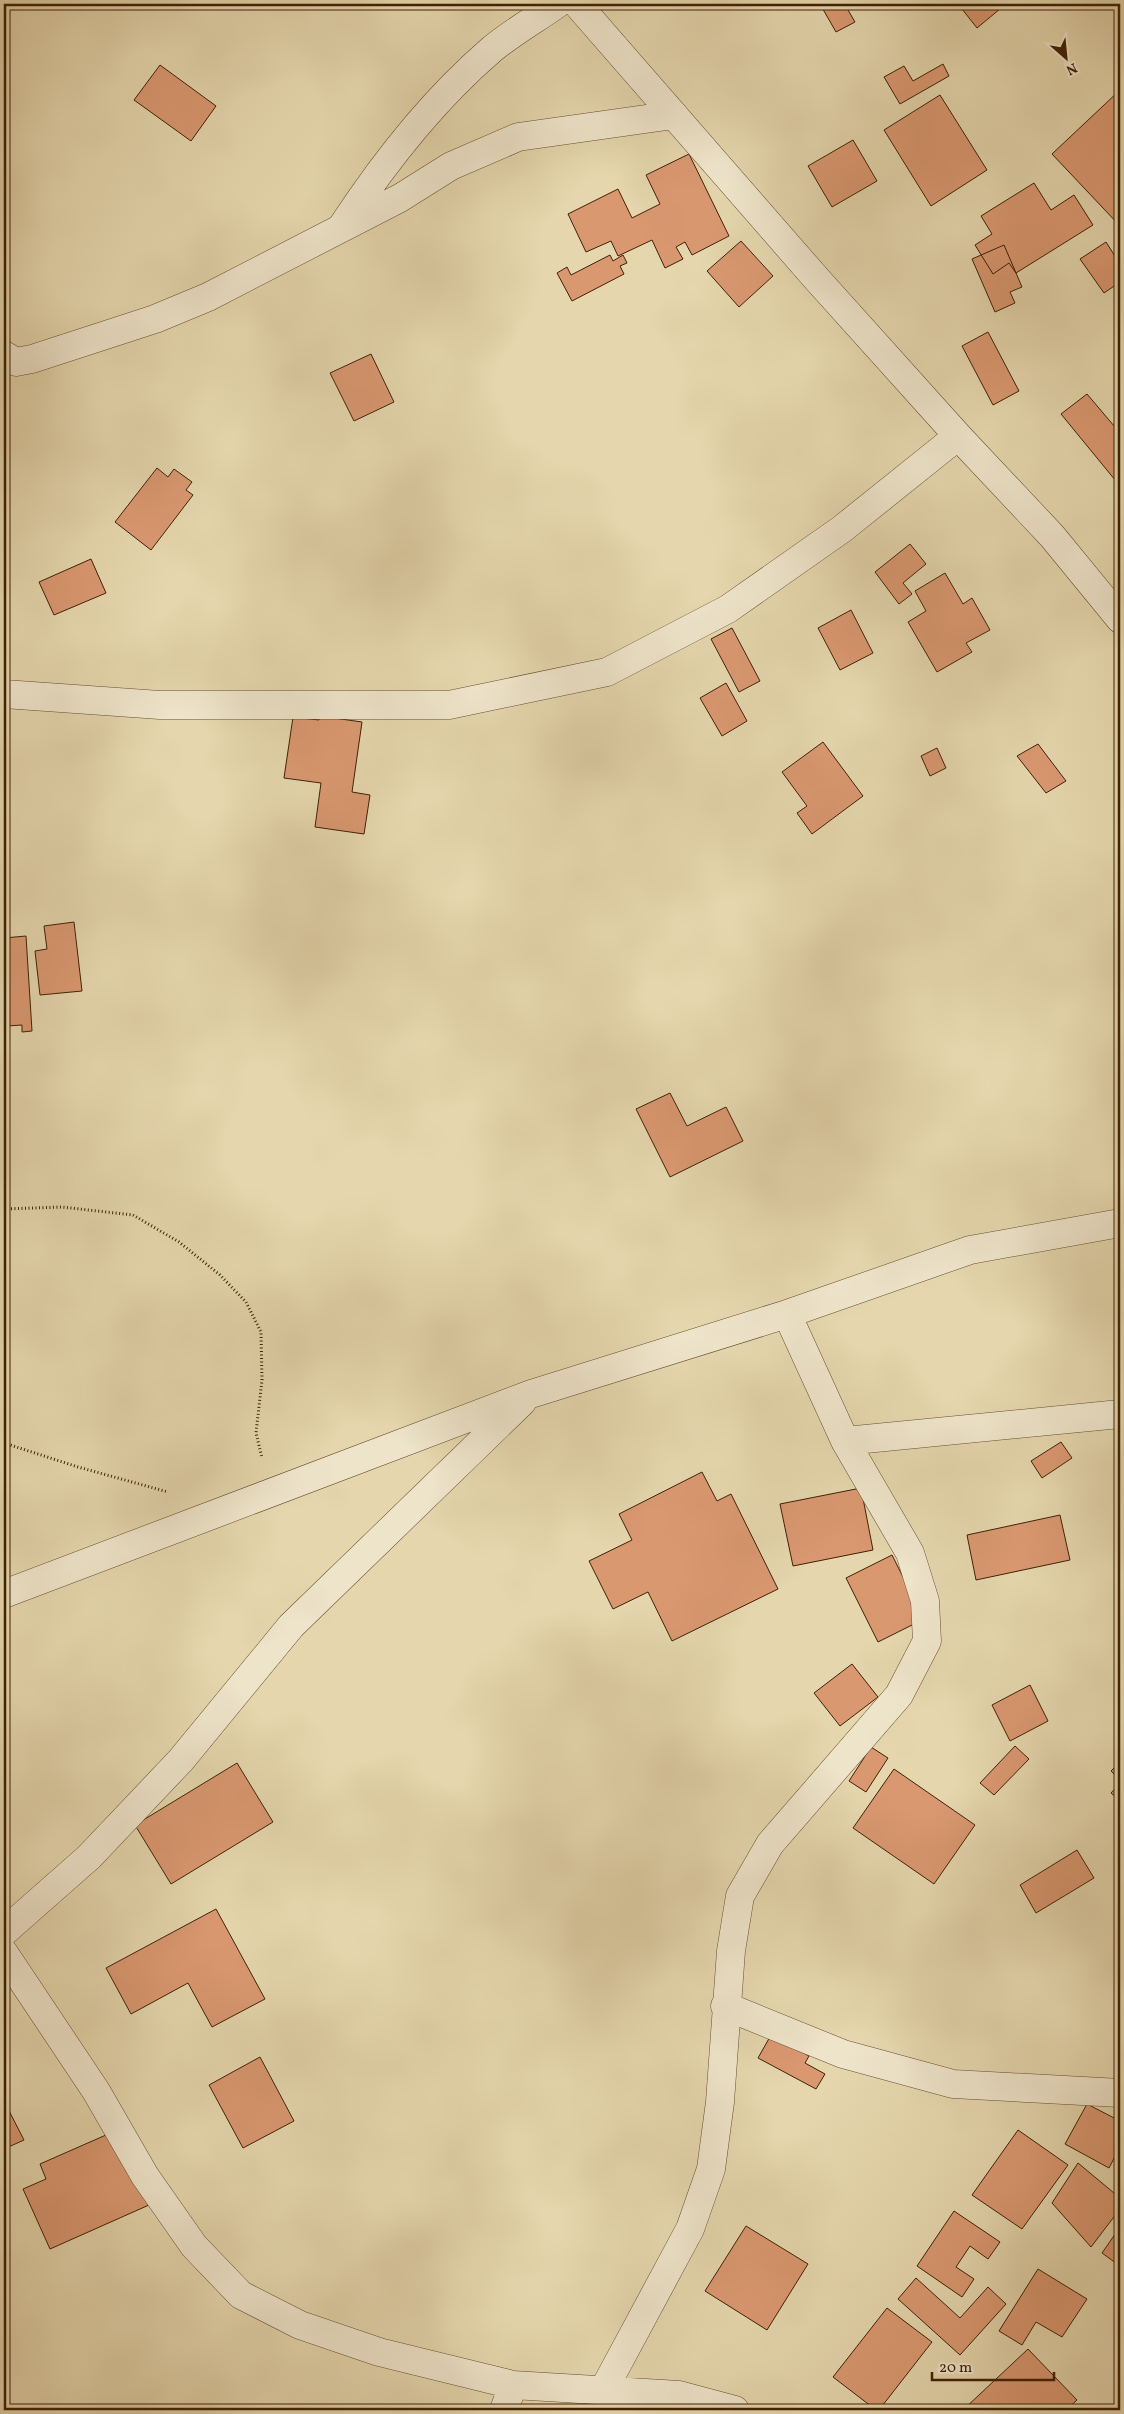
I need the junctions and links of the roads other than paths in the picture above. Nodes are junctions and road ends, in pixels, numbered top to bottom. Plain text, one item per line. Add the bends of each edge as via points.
1 (557, 4) edge
2 (577, 4) edge
3 (674, 116) junction
4 (342, 227) junction
5 (4, 355) edge
6 (958, 436) junction
7 (1120, 616) edge
8 (4, 694) edge
9 (1120, 1222) edge
10 (787, 1314) junction
11 (530, 1394) junction
12 (1120, 1414) edge
13 (845, 1441) junction
14 (4, 1594) edge
15 (4, 1932) edge
16 (4, 1953) edge
17 (725, 2006) junction
18 (1120, 2093) edge
19 (513, 2384) junction
20 (604, 2389) junction
21 (504, 2410) edge
22 (735, 2410) edge

1 - 4 street via 492,49 422,116
2 - 3 street
3 - 4 street via 518,137 451,166 400,198
3 - 6 street
4 - 5 street via 208,297 155,319 32,359 16,362
6 - 7 street via 1052,536
6 - 8 street via 842,529 728,609 606,672 448,705 160,705
9 - 10 street via 970,1250
10 - 11 street
10 - 13 street
11 - 14 street
11 - 15 street via 291,1626 181,1760 89,1857
12 - 13 street
13 - 17 street via 910,1553 925,1600 927,1641 899,1695 770,1844 740,1896
16 - 19 street via 194,2246 241,2296 300,2325 379,2352
17 - 18 street via 844,2054 952,2084
17 - 20 street via 720,2102 711,2169 690,2230
19 - 20 street
19 - 21 street
20 - 22 street via 679,2395

